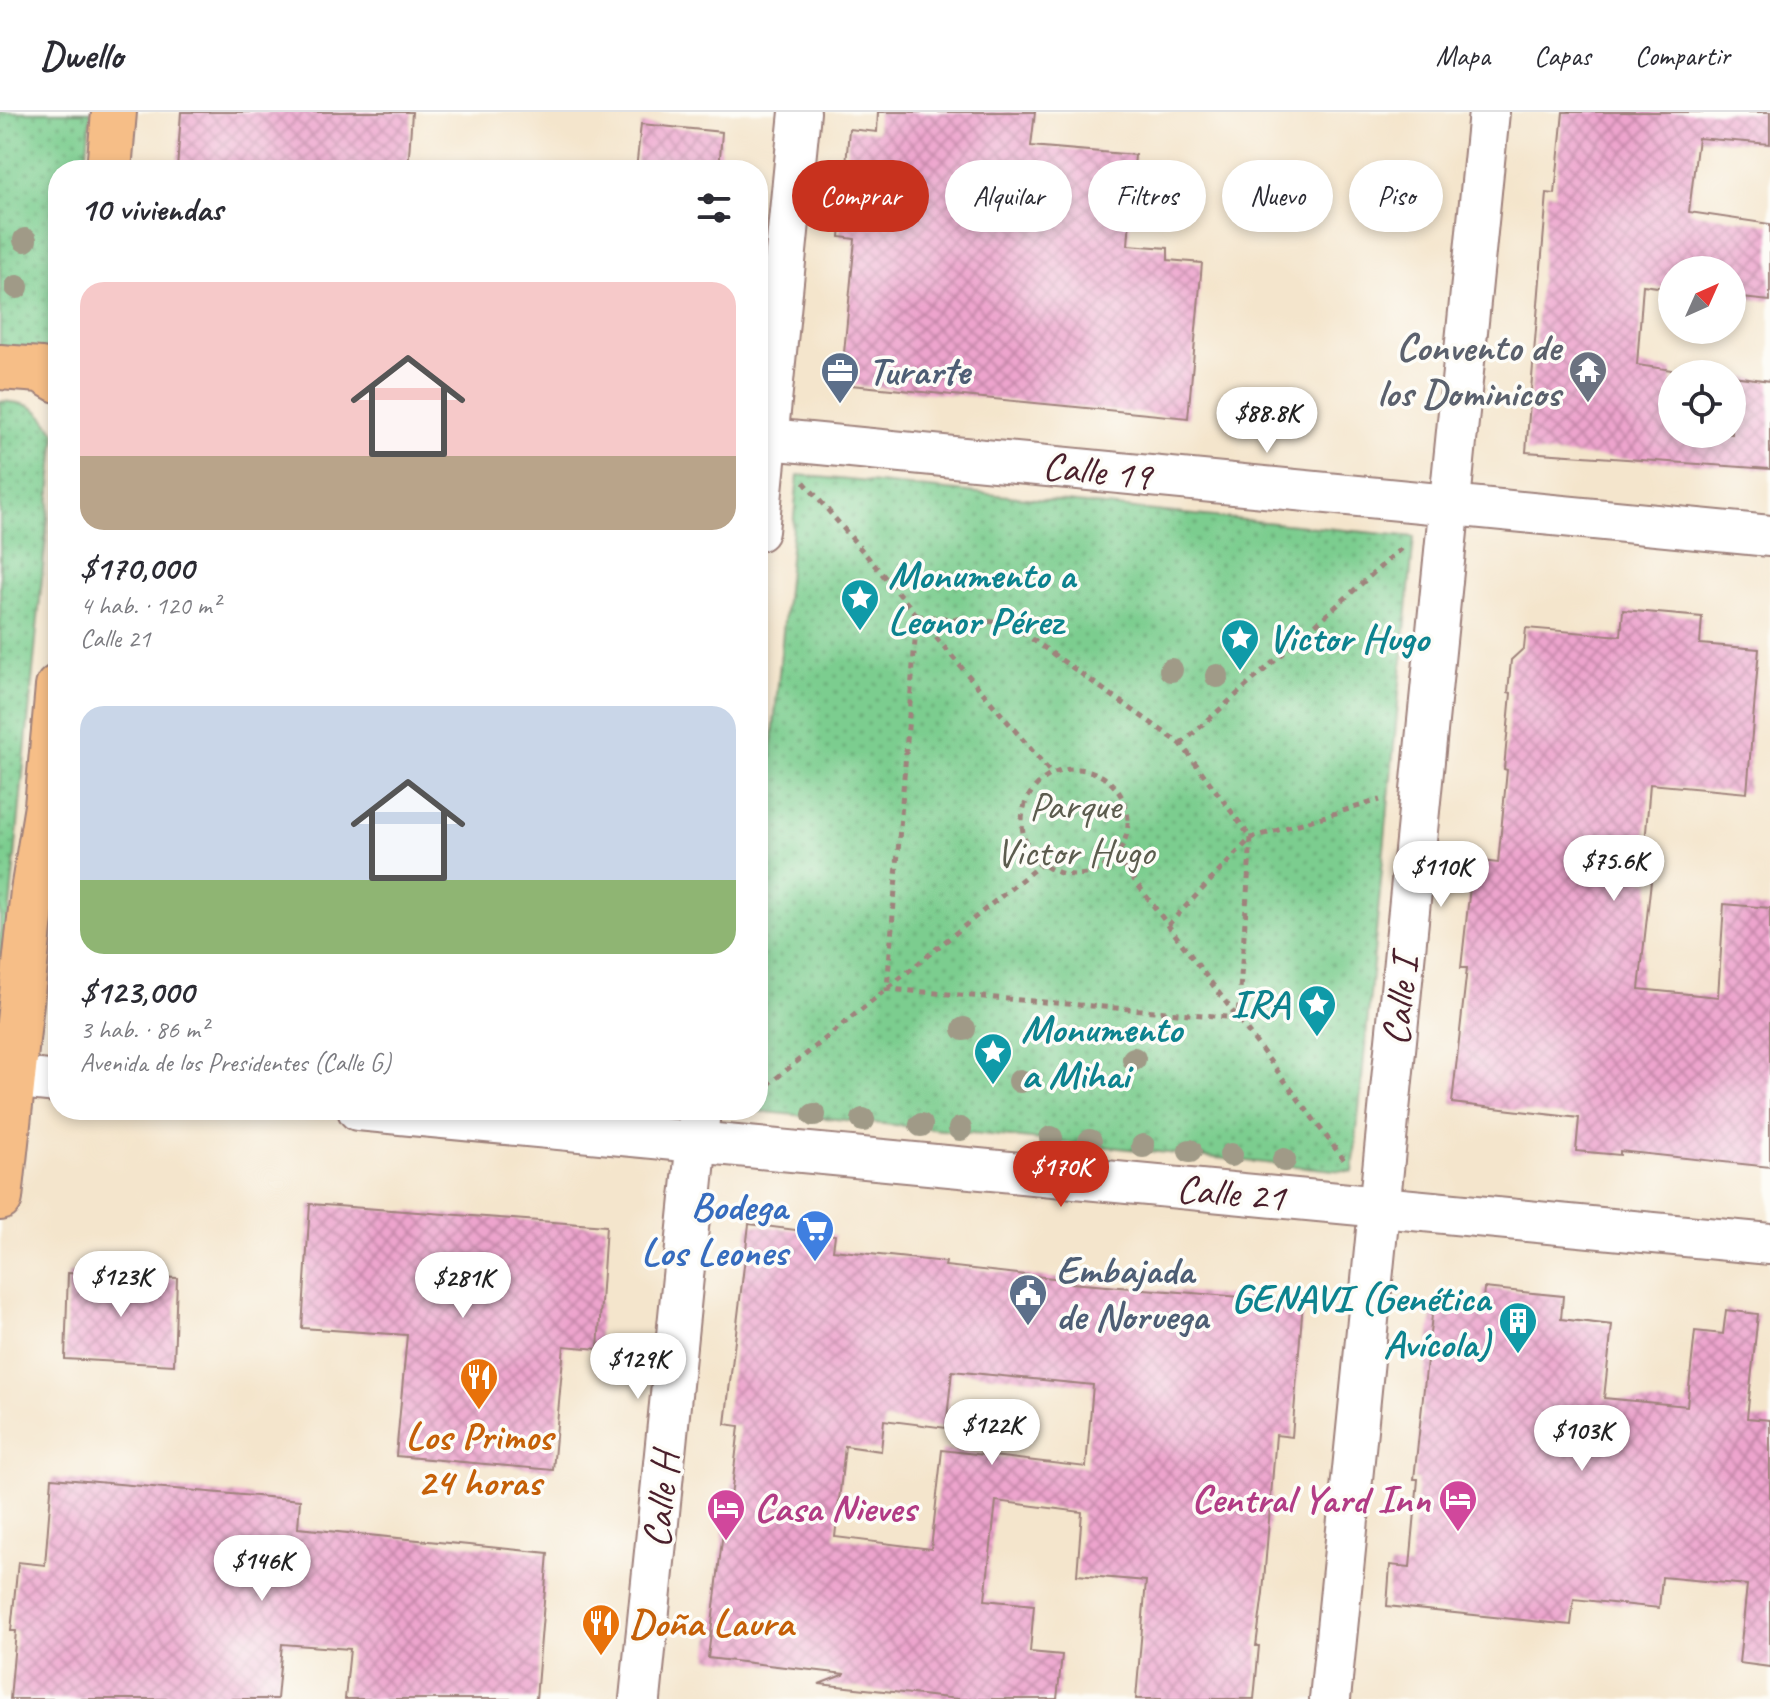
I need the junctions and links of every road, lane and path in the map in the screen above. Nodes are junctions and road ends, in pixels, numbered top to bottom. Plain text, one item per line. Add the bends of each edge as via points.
1 (114, 112) edge
2 (800, 112) edge
3 (1489, 112) edge
4 (110, 160) edge
5 (768, 394) edge
6 (768, 438) edge
7 (768, 444) edge
8 (1449, 505) junction
9 (1770, 536) edge
10 (917, 616) junction
11 (1181, 744) junction
12 (1052, 774) junction
13 (1421, 788) junction
14 (48, 795) edge
15 (1251, 838) junction
16 (1117, 857) junction
17 (1041, 864) junction
18 (1168, 925) junction
19 (887, 989) junction
20 (1238, 1018) junction
21 (6, 1077) edge
22 (48, 1081) edge
23 (768, 1085) edge
24 (570, 1120) edge
25 (698, 1126) edge
26 (0, 1198) edge
27 (1380, 1207) junction
28 (1770, 1244) edge
29 (640, 1699) edge
30 (1330, 1699) edge

1 - 4 main road
2 - 5 street
3 - 8 street, Calle I
6 - 8 street, Calle 19
7 - 10 path
8 - 9 street, Calle 19
8 - 11 path
8 - 13 street, Calle I
10 - 11 path via 1009,623
10 - 12 path
10 - 19 path
11 - 15 path
12 - 16 path via 1088,770 1118,789 1129,823
12 - 17 path via 1037,784 1022,815 1029,850
13 - 15 path
13 - 27 street, Calle I
14 - 21 main road
15 - 18 path
15 - 20 path
16 - 17 path via 1089,875 1072,876
16 - 18 path
17 - 19 path
18 - 20 path
19 - 20 path
19 - 23 path
20 - 27 path
21 - 22 street
21 - 26 main road
24 - 25 street, Calle 21
25 - 27 street, Calle 21
25 - 29 street, Calle H
27 - 28 street, Calle 21
27 - 30 street, Calle I

